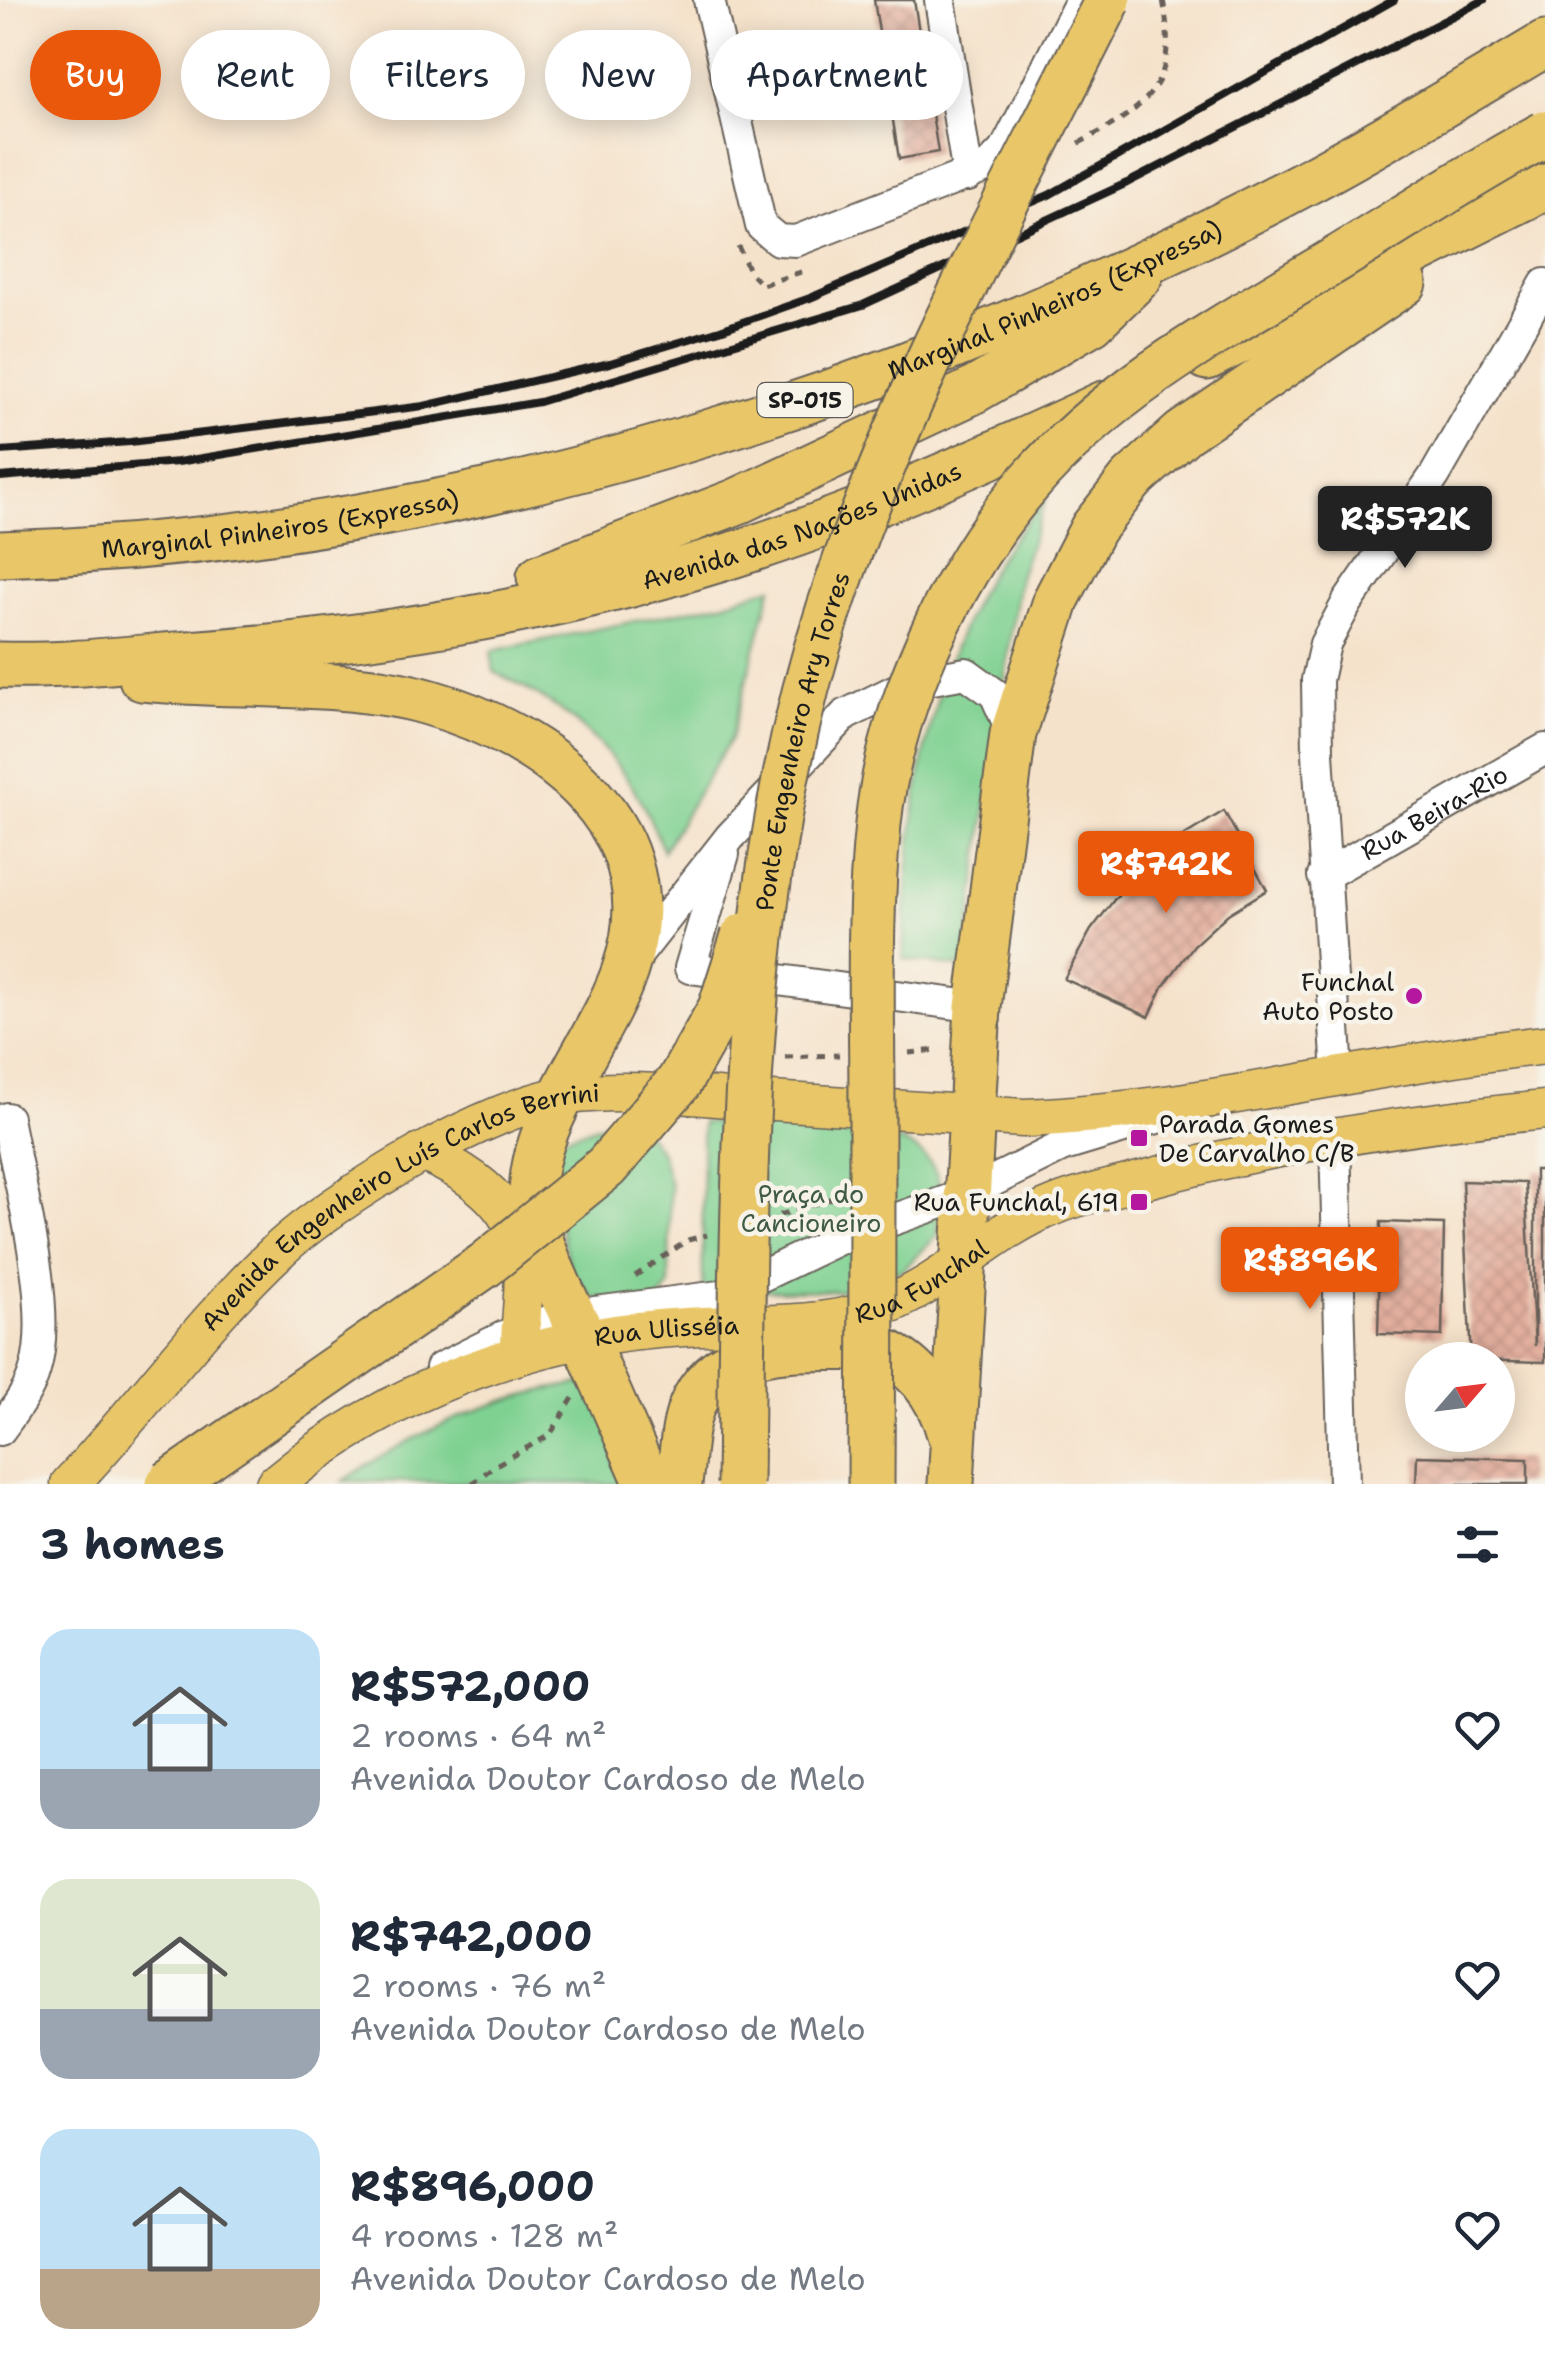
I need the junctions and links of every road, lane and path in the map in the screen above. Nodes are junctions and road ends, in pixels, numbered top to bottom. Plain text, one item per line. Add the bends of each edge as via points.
1 (709, 0) edge
2 (940, 0) edge
3 (1081, 0) edge
4 (1108, 0) edge
5 (1163, 0) edge
6 (1545, 44) edge
7 (1545, 134) edge
8 (1074, 146) dead end
9 (968, 176) junction
10 (1545, 187) edge
11 (1465, 229) junction
12 (736, 238) dead end
13 (1170, 249) junction
14 (814, 267) dead end
15 (1545, 284) edge
16 (0, 554) edge
17 (402, 629) junction
18 (13, 665) edge
19 (1013, 734) junction
20 (1545, 749) edge
21 (730, 837) junction
22 (772, 852) junction
23 (1323, 876) junction
24 (626, 970) junction
25 (978, 1008) junction
26 (1545, 1046) edge
27 (1338, 1075) junction
28 (565, 1095) junction
29 (1207, 1100) junction
30 (1545, 1110) edge
31 (970, 1115) junction
32 (7, 1118) dead end
33 (1335, 1138) junction
34 (422, 1152) junction
35 (970, 1193) junction
36 (961, 1260) junction
37 (815, 1324) joint
38 (578, 1326) junction
39 (519, 1341) junction
40 (0, 1430) edge
41 (951, 1468) edge
42 (70, 1484) edge
43 (170, 1484) edge
44 (258, 1484) edge
45 (275, 1484) edge
46 (648, 1484) edge
47 (679, 1484) edge
48 (740, 1484) edge
49 (871, 1484) edge
50 (1344, 1484) edge

1 - 9 street via 756,210 761,226 778,240 813,237
2 - 9 street
3 - 9 street via 1006,148
4 - 22 highway, Ponte Engenheiro Ary Torres, bridge via 890,454 829,610
5 - 8 path via 1169,51 1157,87 1124,120
6 - 13 highway, Marginal Pinheiros (Expressa) / SP-015 via 1316,177
7 - 49 highway, bridge via 1244,315 1076,435 979,547 926,648 878,820
10 - 11 highway, Avenida das Nações Unidas
11 - 17 highway, Avenida das Nações Unidas via 1200,361 863,509 674,570 492,615
11 - 19 highway via 1367,310 1182,434 1132,480 1092,528 1057,598
12 - 14 path via 745,265 762,285
13 - 16 highway, Marginal Pinheiros (Expressa) / SP-015 via 866,380 616,460 448,504 92,552
13 - 17 highway via 1092,322 971,392 676,528
15 - 23 street via 1435,474 1325,644 1317,680
17 - 18 highway, Avenida das Nações Unidas via 259,649
18 - 24 highway via 427,702 520,742 579,781 614,825 632,870 635,926
19 - 21 street via 994,694 966,673 910,683 845,714
19 - 25 highway
20 - 23 street, Rua Beira-Rio
21 - 24 street
21 - 25 street via 690,968
22 - 43 highway, bridge via 721,1008 679,1082 606,1167 485,1265
22 - 48 highway, Ponte Engenheiro Ary Torres, bridge via 745,1104
23 - 27 street
24 - 28 highway
25 - 31 highway
26 - 27 main road
27 - 29 main road
28 - 31 main road, Avenida Engenheiro Luís Carlos Berrini via 630,1092
28 - 34 main road, Avenida Engenheiro Luís Carlos Berrini
28 - 38 highway via 545,1128 533,1168 533,1207
29 - 31 main road via 1060,1116
29 - 35 street via 1060,1147
30 - 33 main road, Rua Funchal
31 - 35 highway
32 - 40 street via 41,1329 35,1371
33 - 36 main road, Rua Funchal via 1057,1204
33 - 50 street
34 - 39 main road via 489,1192 512,1223 523,1260
34 - 42 main road, Avenida Engenheiro Luís Carlos Berrini via 280,1248 212,1316
35 - 36 highway
35 - 38 street via 839,1239 720,1296
36 - 37 main road, Rua Funchal via 894,1302
36 - 41 highway
37 - 38 main road, Rua Ulisséia
38 - 39 main road, Rua Ulisséia
38 - 46 highway
39 - 44 street via 374,1402
39 - 45 main road via 382,1410
41 - 47 highway via 950,1432 936,1399 891,1353 874,1347 748,1353 717,1372 695,1400

